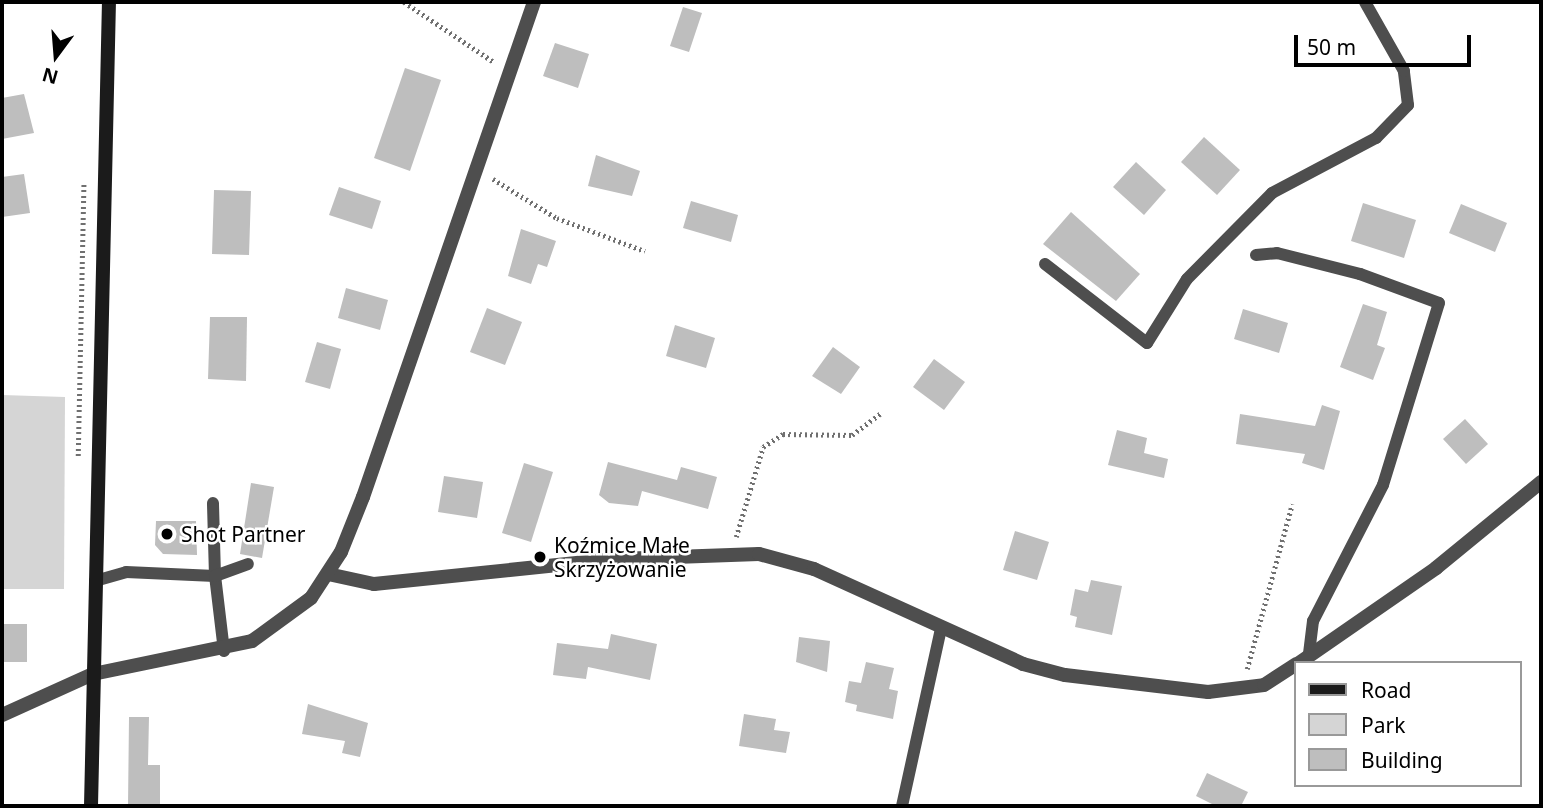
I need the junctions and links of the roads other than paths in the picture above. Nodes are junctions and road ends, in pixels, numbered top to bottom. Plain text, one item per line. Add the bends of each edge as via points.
1 (109, 2) edge
2 (534, 2) edge
3 (1365, 2) edge
4 (1256, 255) dead end
5 (1045, 264) dead end
6 (1541, 482) edge
7 (212, 503) dead end
8 (248, 564) dead end
9 (328, 574) junction
10 (215, 576) junction
11 (95, 581) junction
12 (941, 628) junction
13 (224, 651) junction
14 (1301, 661) edge
15 (1294, 665) edge
16 (93, 674) junction
17 (2, 715) edge
18 (91, 806) edge
19 (902, 806) edge

1 - 11 main road
2 - 9 street via 363,497
3 - 5 lane via 1404,71 1408,105 1376,138 1272,193 1186,279 1147,343
4 - 14 lane via 1277,253 1360,274 1440,303 1383,485 1312,621
6 - 14 street via 1436,568
7 - 10 lane
8 - 10 lane
9 - 12 street via 374,583 732,551 814,569
9 - 13 street via 296,612
10 - 11 lane via 126,572
10 - 13 lane
11 - 16 main road
12 - 15 street via 1065,676 1181,691 1246,690
12 - 19 lane
13 - 16 street
16 - 17 street
16 - 18 main road

